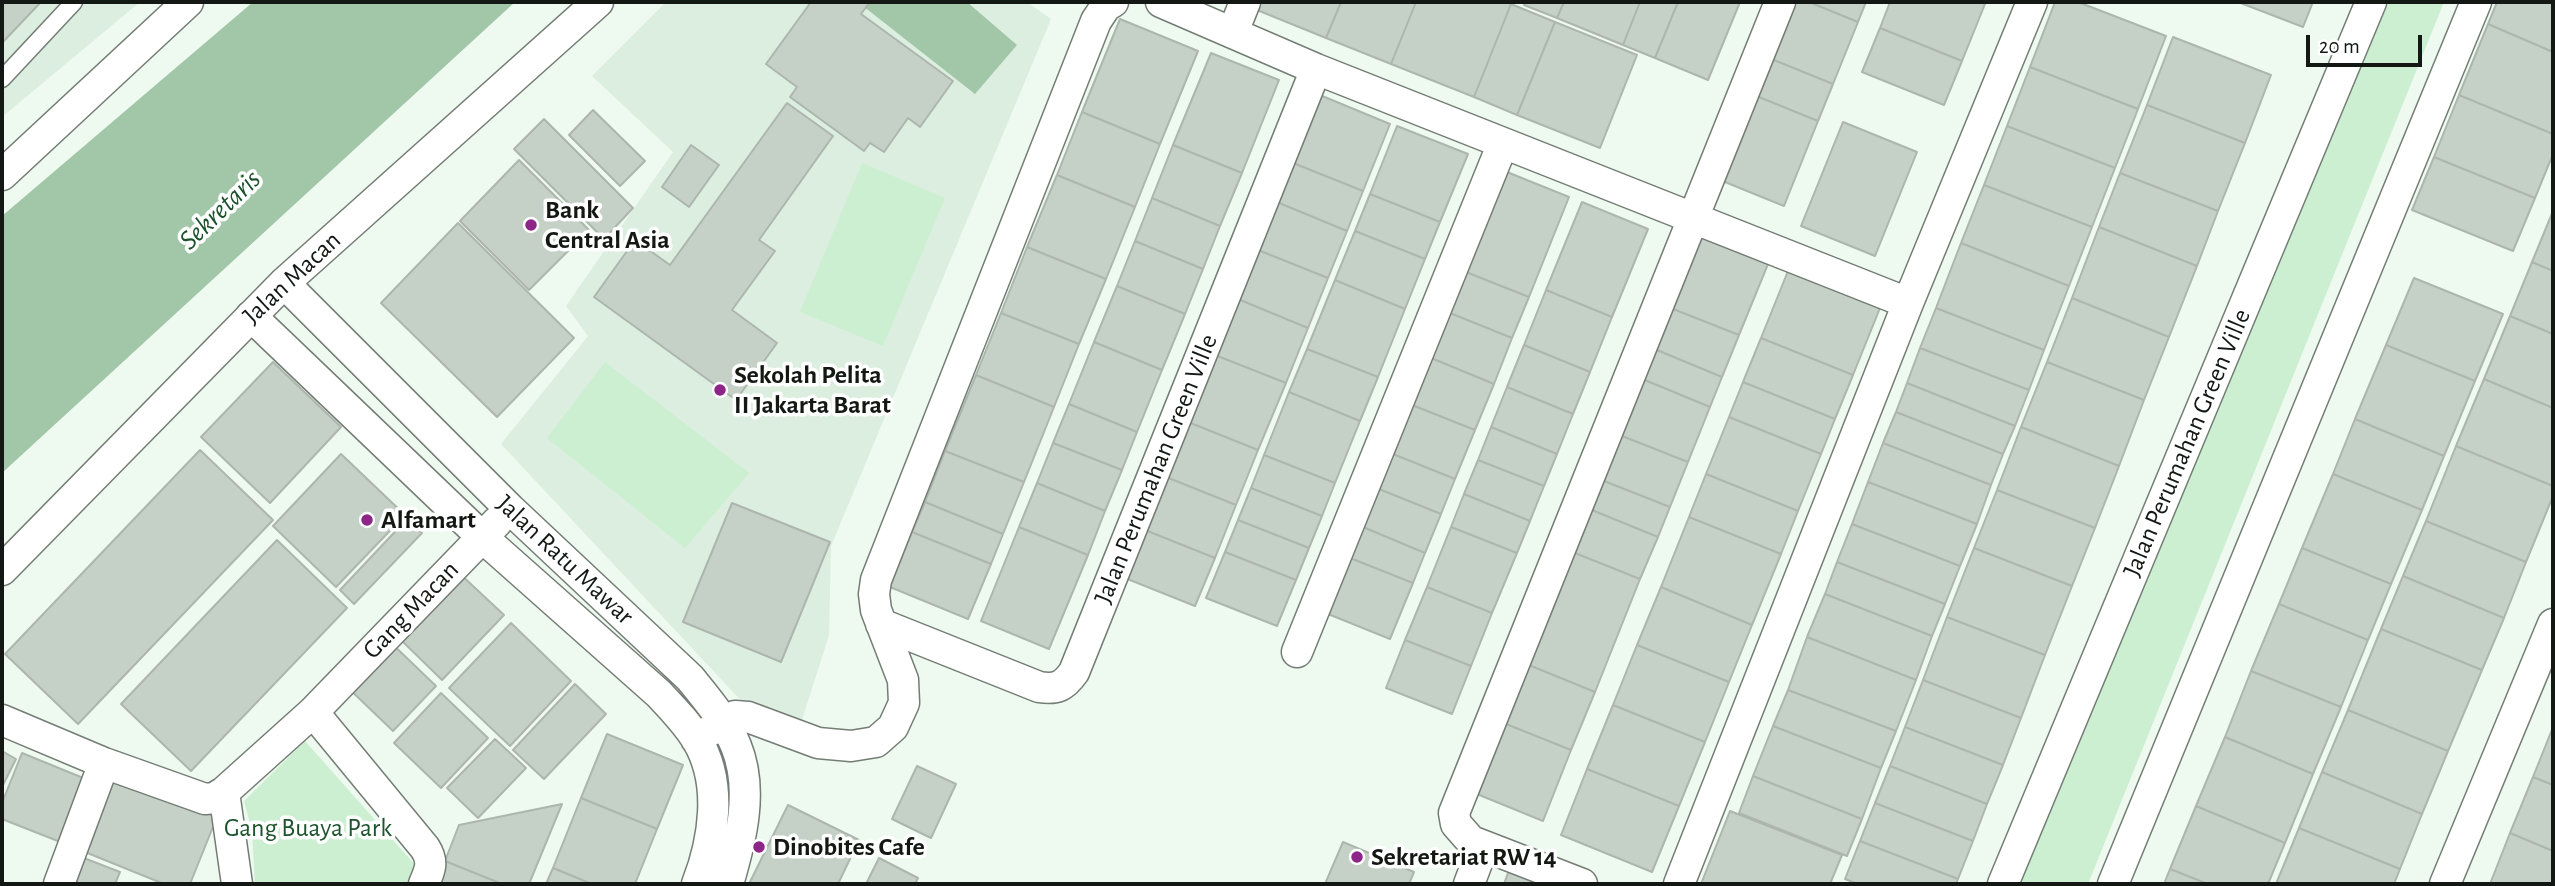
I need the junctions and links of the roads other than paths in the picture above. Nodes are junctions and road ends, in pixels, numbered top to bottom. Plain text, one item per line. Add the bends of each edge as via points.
1 (74, 2) edge
2 (188, 2) edge
3 (597, 2) edge
4 (1112, 2) edge
5 (1161, 2) edge
6 (1245, 2) edge
7 (1780, 2) edge
8 (2032, 2) edge
9 (2371, 2) edge
10 (2476, 2) edge
11 (1233, 32) junction
12 (1316, 69) junction
13 (2, 79) edge
14 (1503, 143) junction
15 (2, 175) edge
16 (1694, 218) junction
17 (284, 283) junction
18 (1908, 303) junction
19 (251, 316) junction
20 (510, 509) junction
21 (482, 537) junction
22 (2, 570) edge
23 (881, 624) junction
24 (2553, 624) edge
25 (1297, 652) dead end
26 (313, 712) junction
27 (2, 720) edge
28 (723, 721) junction
29 (696, 738) junction
30 (104, 763) junction
31 (224, 792) junction
32 (1483, 846) junction
33 (59, 884) edge
34 (237, 884) edge
35 (424, 884) edge
36 (697, 884) edge
37 (728, 884) edge
38 (1469, 884) edge
39 (1582, 884) edge
40 (1679, 884) edge
41 (2003, 884) edge
42 (2113, 884) edge
43 (2445, 884) edge

1 - 13 lane
2 - 15 street
3 - 17 street, Jalan Macan
4 - 23 street via 1096,21 876,580 874,594
5 - 11 street
6 - 11 street
7 - 16 street
8 - 18 street
9 - 41 street, Jalan Perumahan Green Ville
10 - 42 street
11 - 12 street
12 - 14 street
12 - 23 street, Jalan Perumahan Green Ville via 1080,659 1065,684 1039,687
14 - 16 street
14 - 25 street
16 - 18 street
16 - 32 street via 1454,813 1466,837
17 - 19 street, Jalan Macan
17 - 20 street, Jalan Ratu Mawar
18 - 40 street
19 - 21 street, Jalan Ratu Mawar
19 - 22 street, Jalan Macan
20 - 21 street, Gang Macan
20 - 28 street, Jalan Ratu Mawar via 691,678
21 - 26 street, Gang Macan
21 - 29 street, Jalan Ratu Mawar via 659,694
23 - 28 street via 903,680 904,703 893,727 876,742 851,746 818,743 748,717
24 - 43 street
26 - 31 street, Gang Macan
26 - 35 street via 431,857
27 - 30 street
28 - 29 street
28 - 37 street, Jalan Ratu Mawar via 742,765 745,803
29 - 36 street, Jalan Ratu Mawar via 709,767 713,797 712,831
30 - 31 street via 205,799
30 - 33 street
31 - 34 street
32 - 38 street
32 - 39 street

